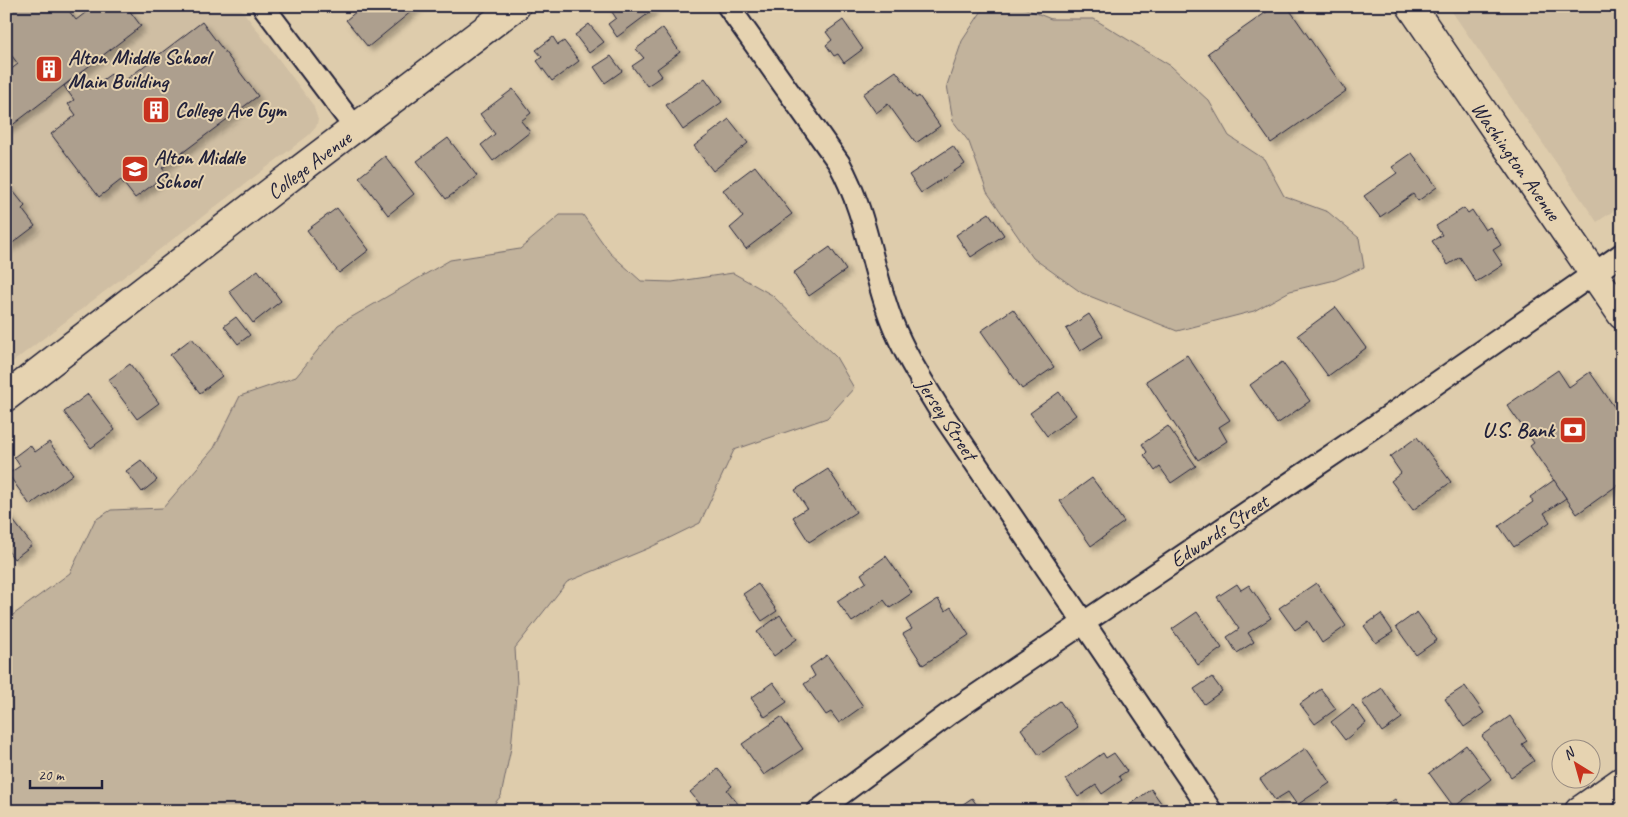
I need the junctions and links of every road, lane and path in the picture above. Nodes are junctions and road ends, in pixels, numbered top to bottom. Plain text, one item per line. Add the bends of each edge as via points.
1 (263, 6) edge
2 (516, 6) edge
3 (728, 6) edge
4 (1411, 6) edge
5 (356, 129) junction
6 (1622, 254) edge
7 (1593, 274) junction
8 (1622, 315) edge
9 (6, 397) edge
10 (1083, 623) junction
11 (1622, 781) edge
12 (818, 811) edge
13 (1211, 811) edge
14 (1579, 811) edge

1 - 5 street
2 - 5 main road, College Avenue
3 - 10 street, Jersey Street via 848,180 863,217 891,321 908,357 939,409
4 - 7 main road, Washington Avenue
5 - 9 main road, College Avenue
6 - 7 street, Edwards Street
7 - 8 main road, Washington Avenue
7 - 10 street, Edwards Street via 1387,418
10 - 12 street, Edwards Street via 950,713
10 - 13 street, Jersey Street
11 - 14 main road

